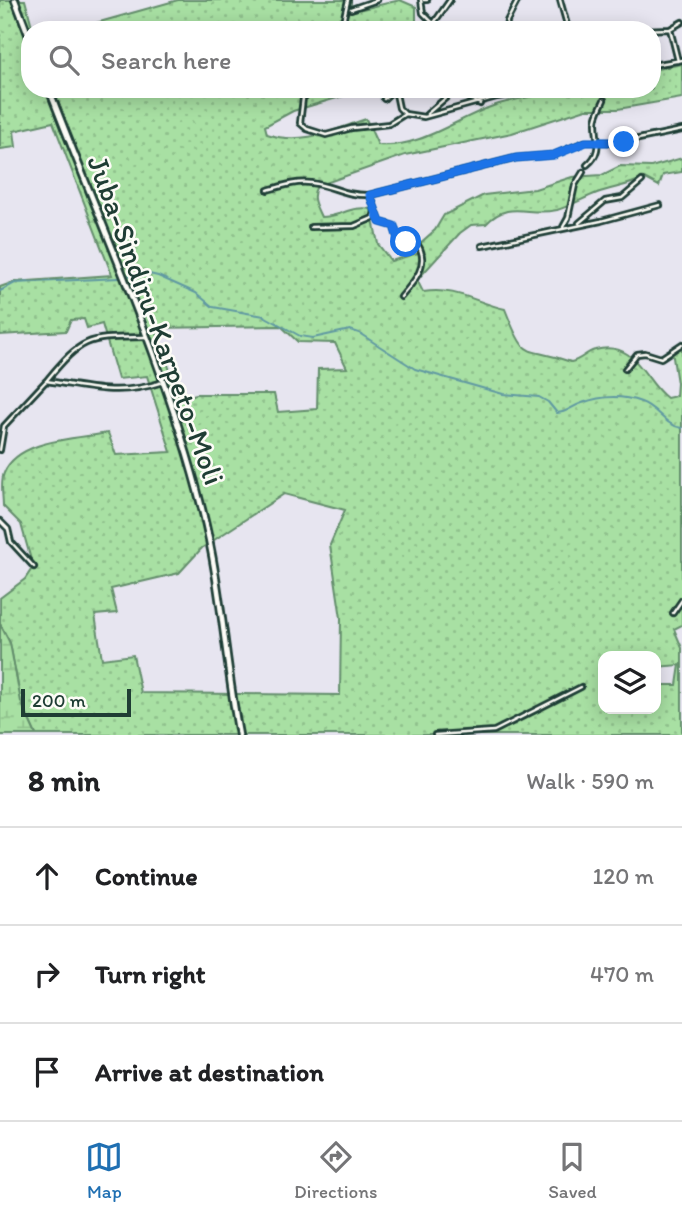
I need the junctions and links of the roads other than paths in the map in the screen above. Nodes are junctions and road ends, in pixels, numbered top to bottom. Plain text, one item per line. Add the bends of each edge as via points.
1 (15, 0) edge
2 (348, 0) edge
3 (377, 0) edge
4 (424, 0) edge
5 (450, 0) edge
6 (518, 0) edge
7 (560, 0) edge
8 (351, 9) dead end
9 (23, 21) edge
10 (343, 21) edge
11 (431, 21) edge
12 (433, 21) edge
13 (507, 21) edge
14 (566, 21) edge
15 (682, 22) edge
16 (661, 29) edge
17 (670, 29) junction
18 (680, 60) edge
19 (661, 63) edge
20 (52, 98) edge
21 (303, 98) edge
22 (396, 98) edge
23 (445, 98) edge
24 (469, 98) edge
25 (495, 98) edge
26 (604, 100) dead end
27 (480, 104) junction
28 (405, 114) junction
29 (427, 114) junction
30 (682, 130) edge
31 (600, 142) junction
32 (587, 165) dead end
33 (583, 172) dead end
34 (642, 181) dead end
35 (268, 190) dead end
36 (370, 195) junction
37 (660, 205) dead end
38 (375, 212) junction
39 (579, 223) junction
40 (311, 227) dead end
41 (563, 228) junction
42 (482, 246) dead end
43 (401, 297) dead end
44 (145, 337) junction
45 (682, 344) edge
46 (625, 369) dead end
47 (46, 381) junction
48 (163, 382) junction
49 (0, 450) edge
50 (0, 521) edge
51 (34, 567) dead end
52 (682, 600) edge
53 (673, 613) dead end
54 (581, 687) dead end
55 (239, 735) edge
56 (435, 735) edge

1 - 9 main road
2 - 10 street
3 - 8 street
4 - 11 street via 424,13
5 - 12 street
6 - 13 street
7 - 14 street
15 - 17 street
16 - 17 street
17 - 18 street
18 - 19 street
20 - 44 main road, Juba-Sindiru-Karpeto-Moli
21 - 28 street via 300,123 326,135 389,124
22 - 28 street
23 - 29 street
24 - 27 street
25 - 27 street
26 - 31 street via 596,122
27 - 29 street
28 - 29 street
30 - 31 street
31 - 32 street via 594,160
31 - 36 street
33 - 41 street
34 - 39 street via 622,198 605,201
35 - 36 street via 313,183 350,196
36 - 38 street
37 - 39 street
38 - 40 street via 373,218 354,226
38 - 43 street via 380,222 394,226 398,239 418,245 424,254 424,263
39 - 41 street
41 - 42 street
44 - 47 street via 87,340
44 - 48 main road, Juba-Sindiru-Karpeto-Moli
45 - 46 street via 661,358 637,354
47 - 48 street via 101,392 140,390
47 - 49 street via 4,426
48 - 55 main road, Juba-Sindiru-Karpeto-Moli via 202,510
50 - 51 street via 11,542
52 - 53 street
54 - 56 street via 494,731

